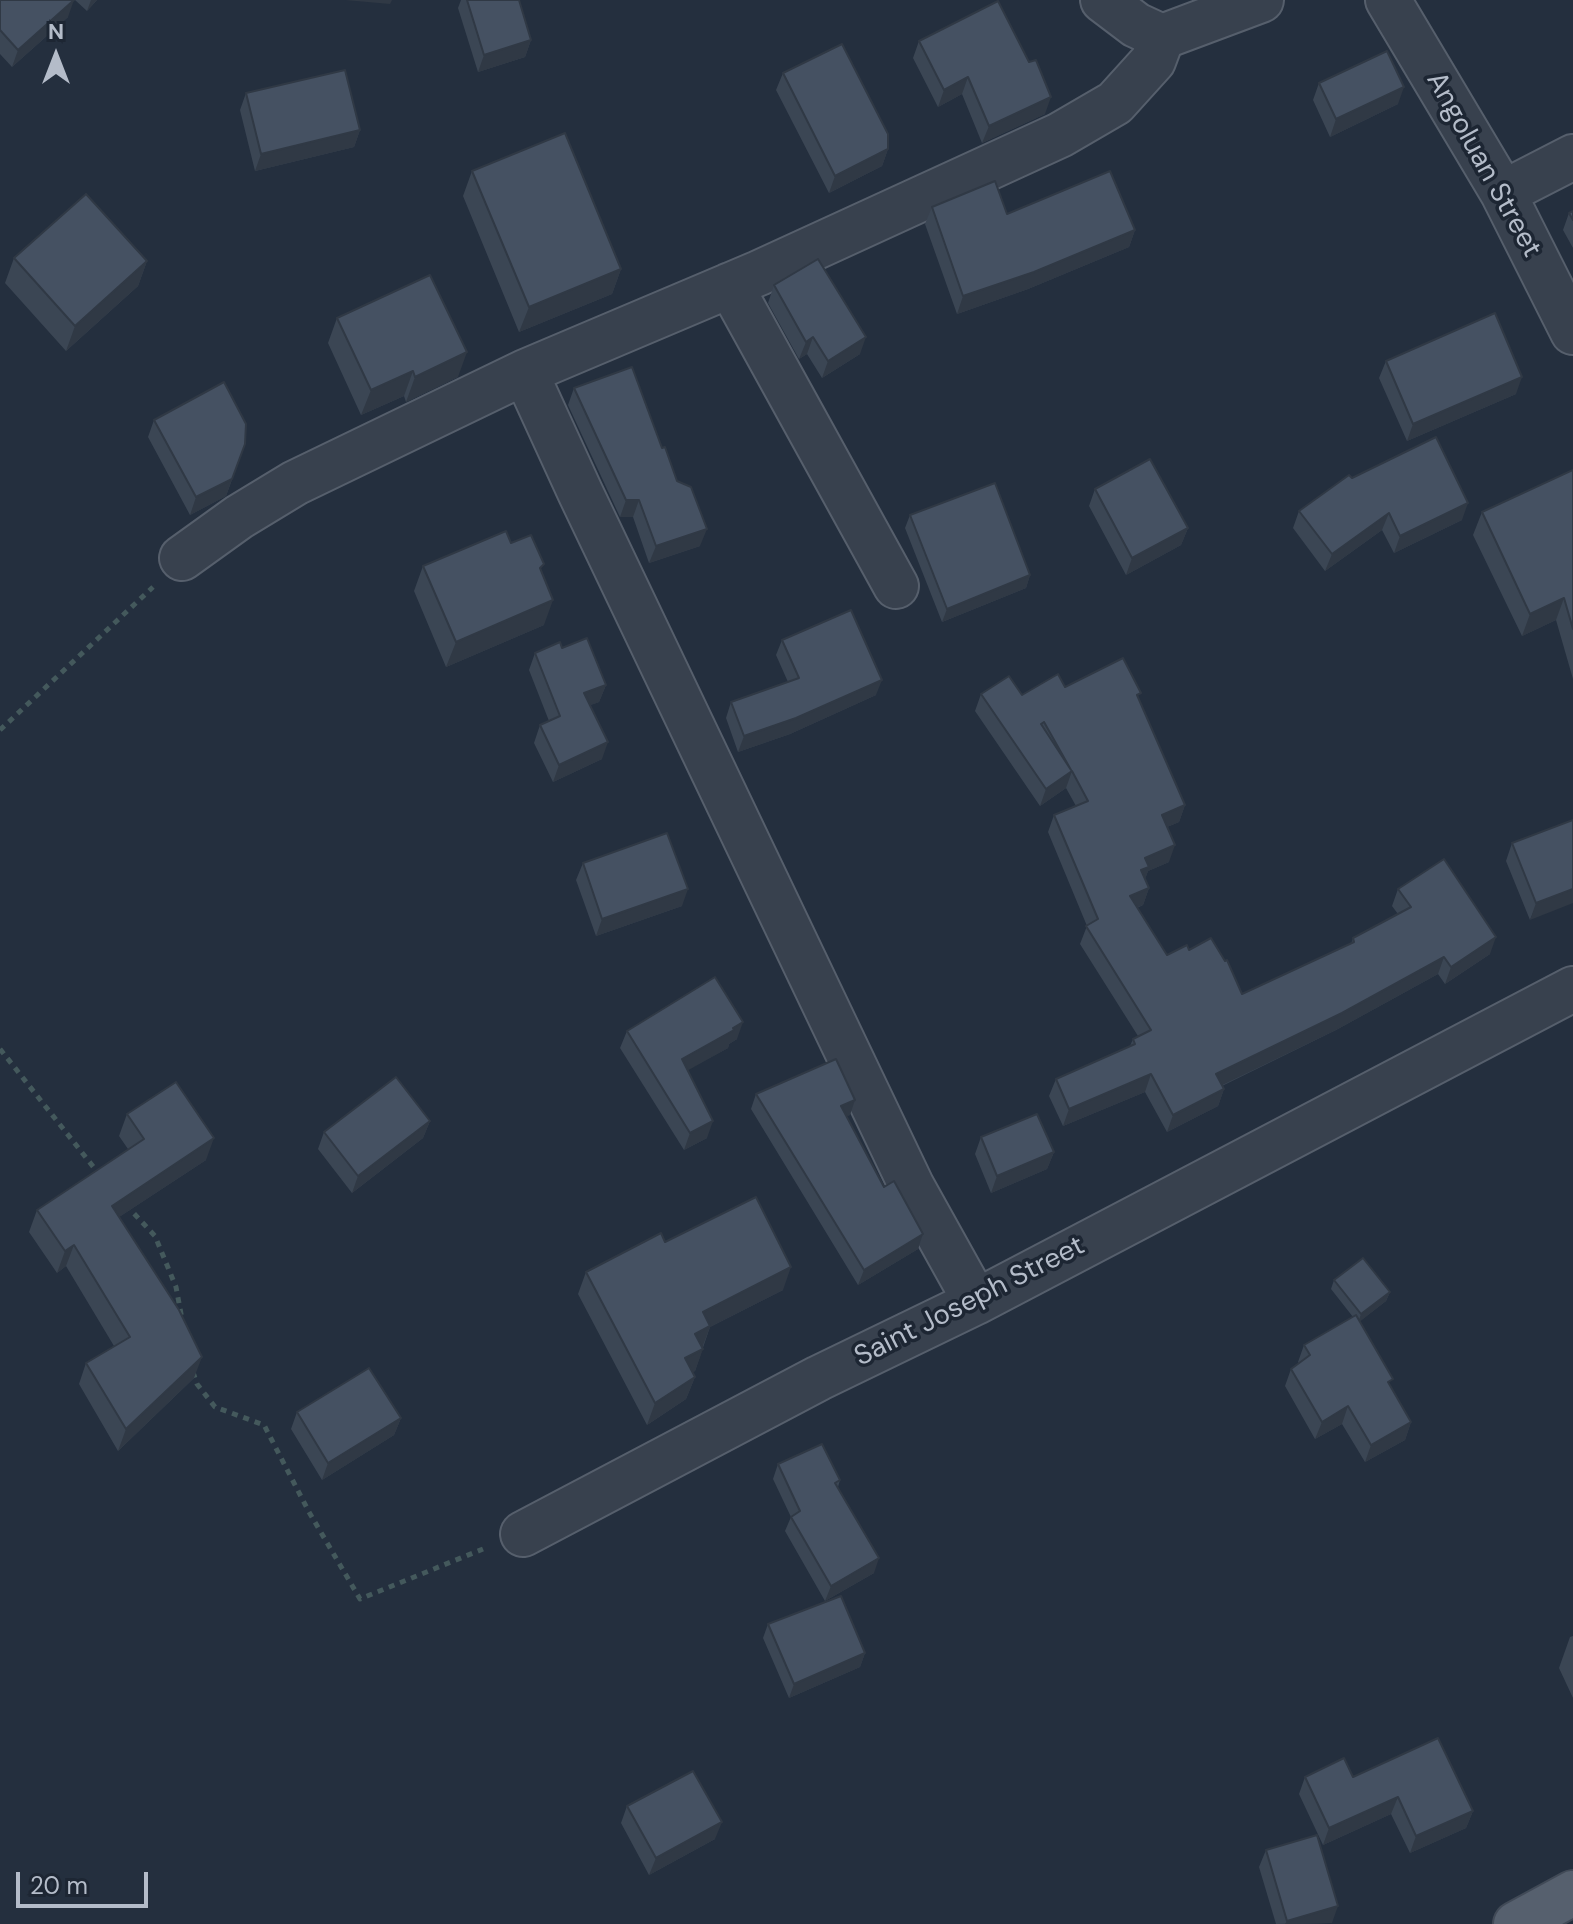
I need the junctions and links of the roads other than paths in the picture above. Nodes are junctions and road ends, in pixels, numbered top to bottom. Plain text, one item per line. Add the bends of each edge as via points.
1 (1103, 0) edge
2 (1261, 0) edge
3 (1388, 0) edge
4 (1162, 37) junction
5 (1573, 157) edge
6 (1503, 193) junction
7 (730, 285) junction
8 (1573, 332) edge
9 (525, 372) junction
10 (182, 558) road end
11 (896, 586) dead end
12 (1573, 989) edge
13 (976, 1302) junction
14 (523, 1534) road end
15 (1573, 1893) edge
16 (1516, 1924) edge

1 - 4 street
2 - 4 street
3 - 6 street, Angoluan Street
4 - 7 street via 1153,61 1115,103 1060,135
5 - 6 street
6 - 8 street, Angoluan Street
7 - 9 street
7 - 11 street
9 - 10 street via 295,483
9 - 13 street via 912,1187
12 - 13 street, Saint Joseph Street
13 - 14 street, Saint Joseph Street
15 - 16 main road

